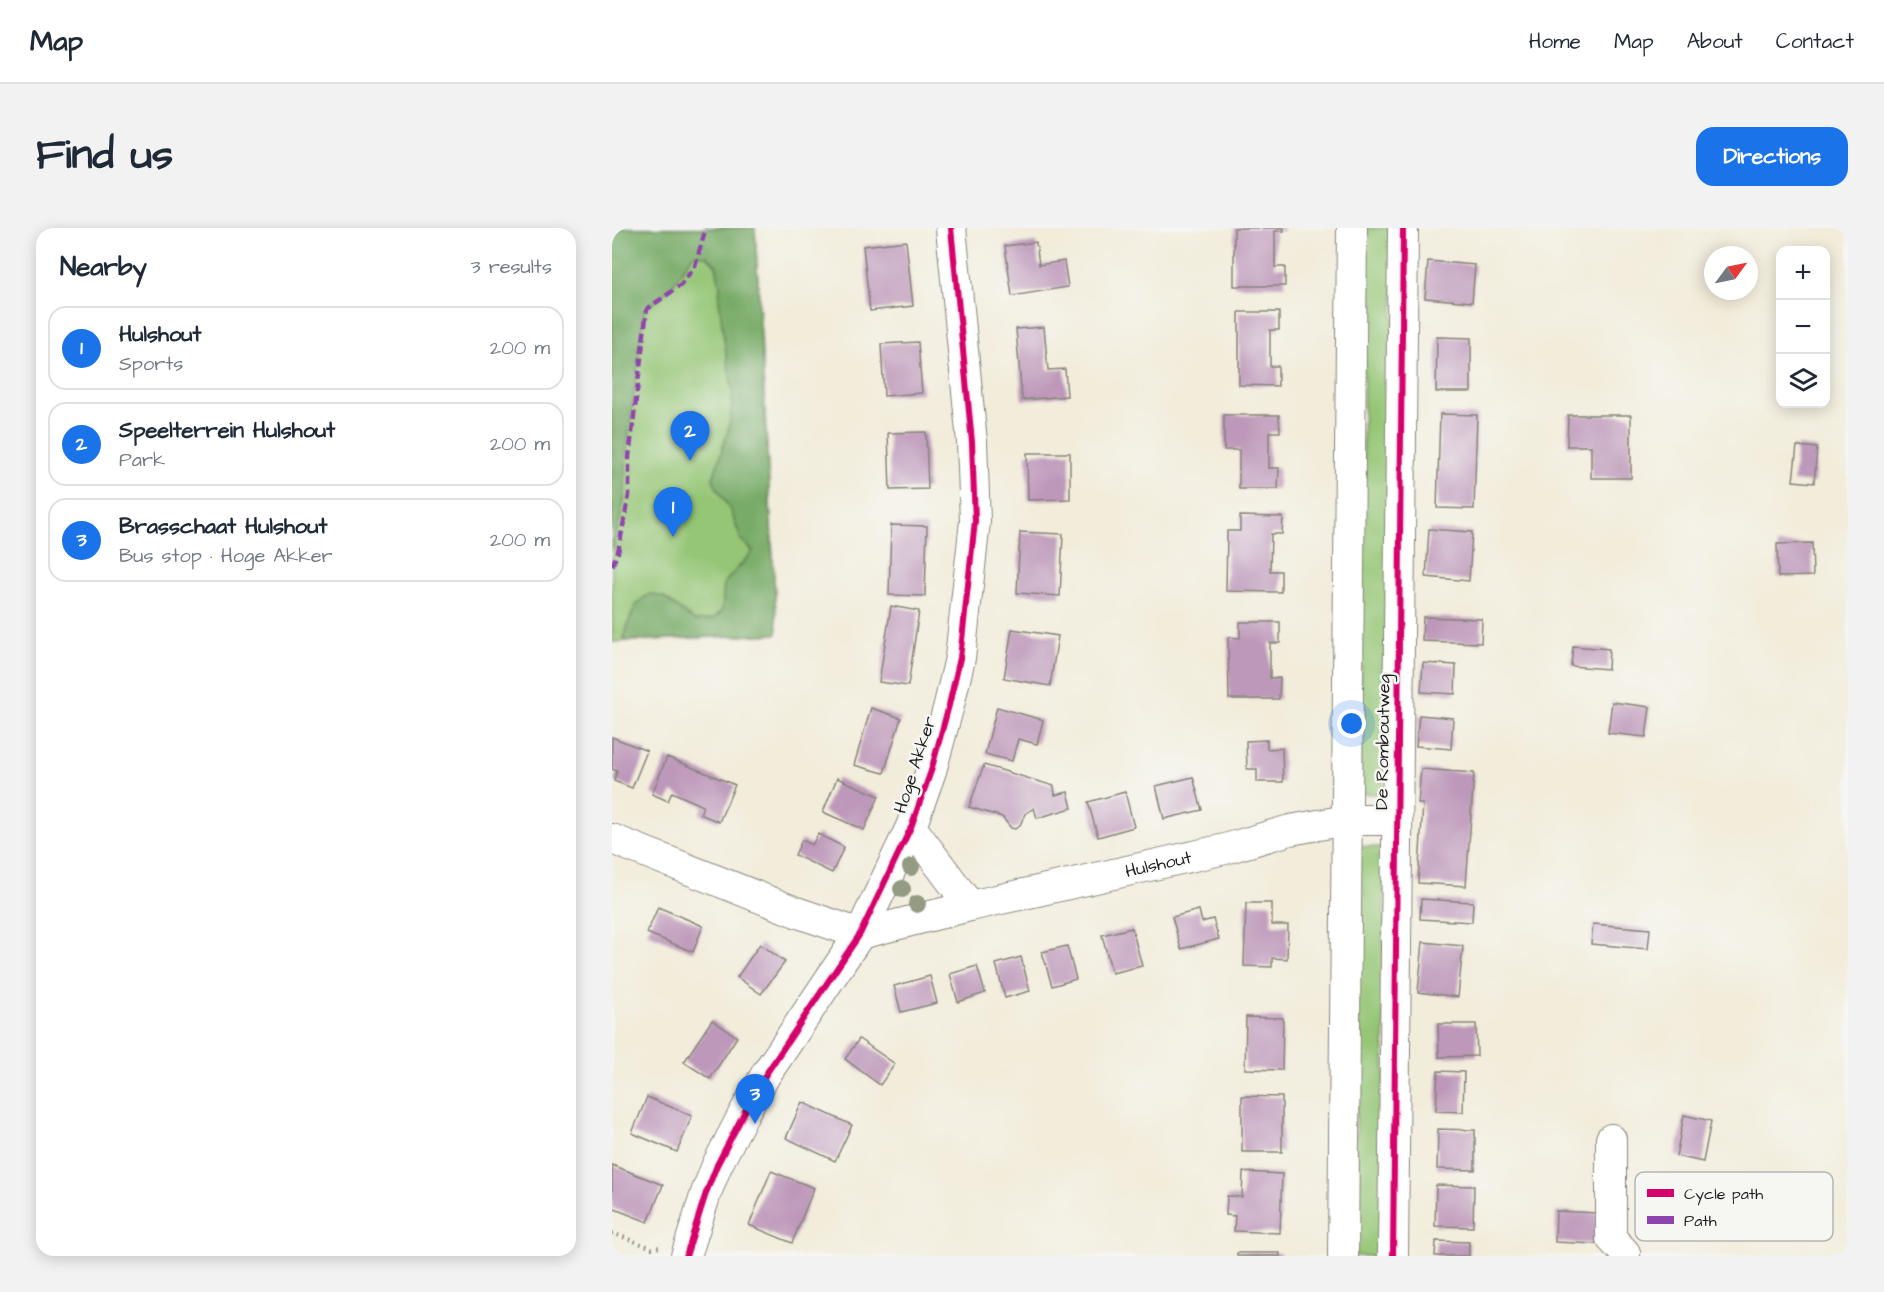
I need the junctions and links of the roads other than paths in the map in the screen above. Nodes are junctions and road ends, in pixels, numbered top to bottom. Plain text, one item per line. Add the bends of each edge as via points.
1 (951, 228) edge
2 (1352, 228) edge
3 (1403, 228) edge
4 (1347, 820) junction
5 (1397, 820) junction
6 (911, 827) junction
7 (612, 839) edge
8 (970, 906) junction
9 (860, 934) junction
10 (1611, 1139) dead end
11 (676, 1250) edge
12 (1342, 1256) edge
13 (1393, 1256) edge
14 (1625, 1256) edge

1 - 6 street, Hoge Akker via 972,442 975,520 960,658 931,771
2 - 4 street, De Romboutweg
3 - 5 street, De Romboutweg
4 - 5 street, De Romboutweg
4 - 8 street, Hulshout
4 - 12 street, De Romboutweg
5 - 13 street, De Romboutweg
6 - 8 street
6 - 9 street, Hoge Akker
7 - 9 street
8 - 9 street, Hulshout
9 - 11 street, Hoge Akker via 766,1074
10 - 14 street via 1611,1238

